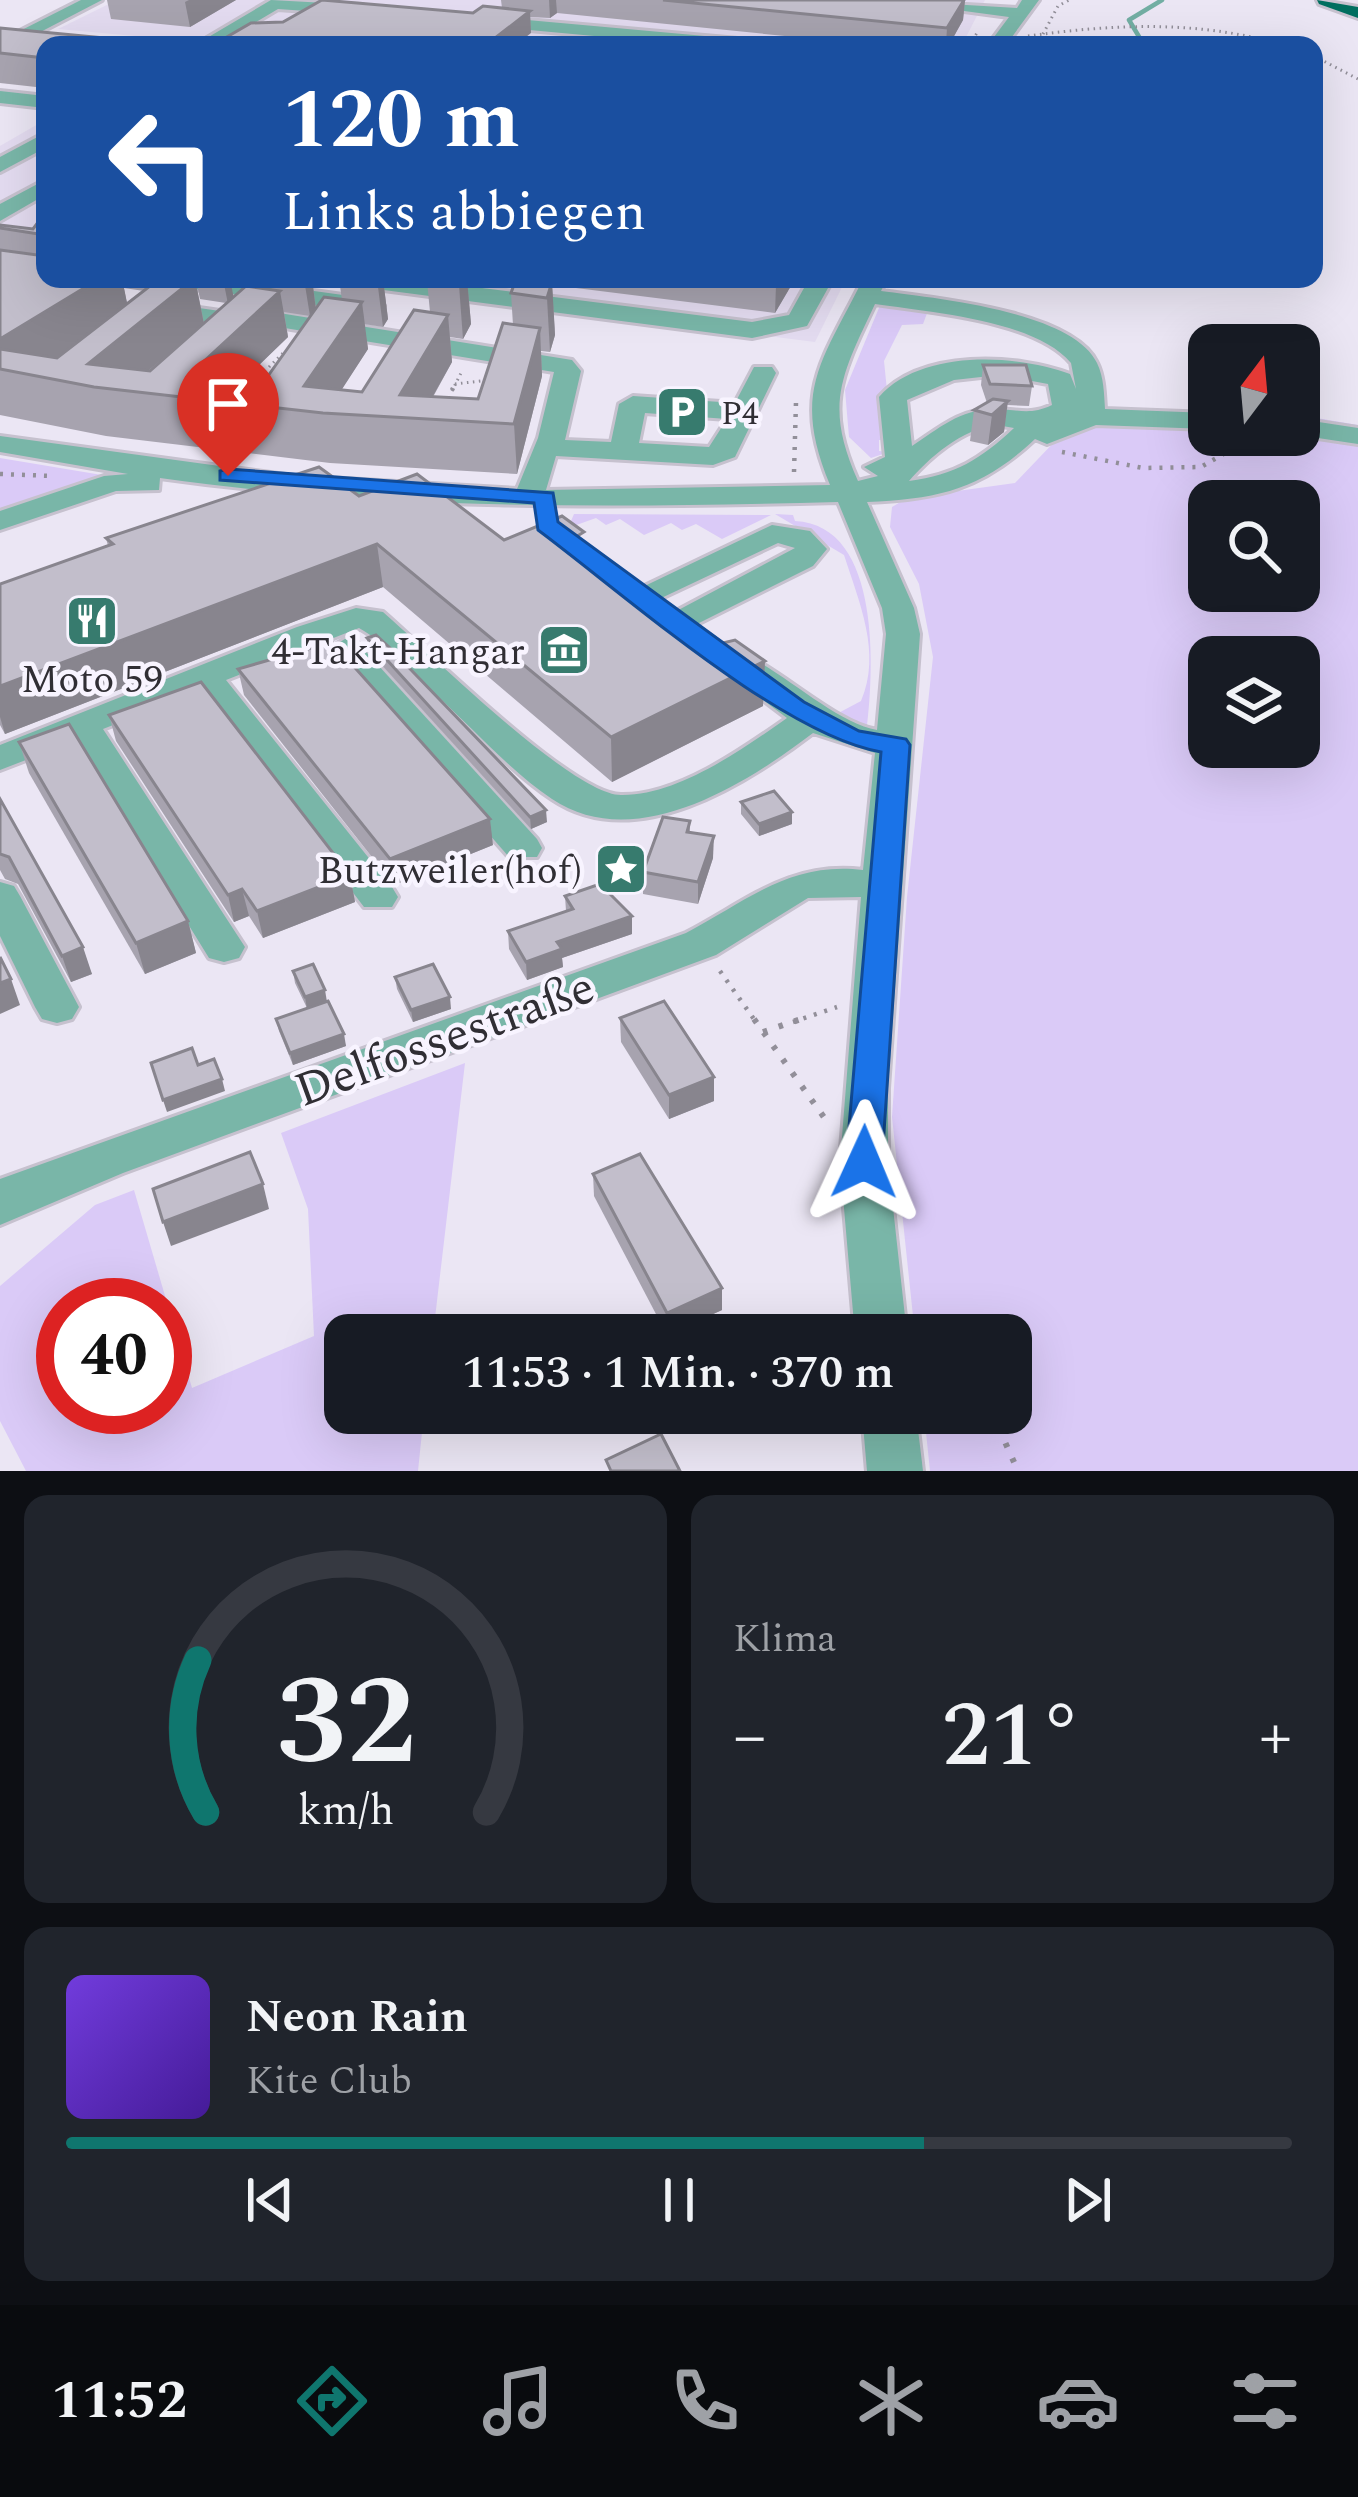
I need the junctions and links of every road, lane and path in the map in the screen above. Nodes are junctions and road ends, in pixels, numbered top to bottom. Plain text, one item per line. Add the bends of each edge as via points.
1 (94, 0) edge
2 (891, 0) edge
3 (903, 0) edge
4 (926, 0) edge
5 (1069, 0) edge
6 (1325, 0) edge
7 (952, 4) edge
8 (1014, 5) edge
9 (325, 10) junction
10 (1358, 13) edge
11 (381, 16) edge
12 (465, 24) edge
13 (810, 24) edge
14 (297, 26) edge
15 (580, 30) junction
16 (1043, 34) junction
17 (219, 36) edge
18 (254, 36) edge
19 (574, 36) edge
20 (648, 36) edge
21 (800, 36) edge
22 (987, 36) edge
23 (1001, 36) edge
24 (1017, 36) dead end
25 (1240, 36) edge
26 (0, 48) edge
27 (1323, 61) edge
28 (1358, 79) edge
29 (0, 98) edge
30 (36, 101) edge
31 (36, 144) edge
32 (0, 166) edge
33 (36, 195) edge
34 (4, 228) edge
35 (240, 288) edge
36 (464, 288) edge
37 (518, 288) edge
38 (816, 288) edge
39 (871, 288) edge
40 (874, 288) edge
41 (612, 300) dead end
42 (130, 304) edge
43 (559, 306) junction
44 (680, 309) dead end
45 (644, 316) junction
46 (312, 325) junction
47 (729, 327) junction
48 (563, 366) junction
49 (763, 373) dead end
50 (480, 380) junction
51 (251, 384) junction
52 (455, 384) junction
53 (262, 386) edge
54 (240, 395) edge
55 (482, 400) edge
56 (446, 401) edge
57 (686, 407) junction
58 (744, 412) junction
59 (1093, 417) junction
60 (1188, 420) edge
61 (1320, 430) edge
62 (1036, 436) junction
63 (1358, 436) edge
64 (0, 443) edge
65 (544, 447) junction
66 (623, 451) junction
67 (832, 453) junction
68 (677, 454) junction
69 (1221, 456) edge
70 (907, 476) junction
71 (315, 483) junction
72 (851, 492) junction
73 (767, 496) junction
74 (542, 517) junction
75 (0, 521) edge
76 (866, 530) junction
77 (611, 572) edge
78 (644, 594) junction
79 (681, 622) junction
80 (334, 639) junction
81 (209, 681) junction
82 (810, 718) junction
83 (84, 727) junction
84 (896, 745) junction
85 (0, 758) edge
86 (523, 848) dead end
87 (884, 886) junction
88 (0, 896) edge
89 (378, 897) dead end
90 (701, 944) junction
91 (224, 947) dead end
92 (845, 1004) dead end
93 (57, 1006) dead end
94 (763, 1032) junction
95 (835, 1132) dead end
96 (0, 1205) edge
97 (878, 1314) edge
98 (891, 1434) edge
99 (1001, 1434) edge
100 (895, 1471) edge
101 (1018, 1471) edge

1 - 26 street
2 - 7 street
3 - 7 street
4 - 7 street
5 - 16 path
6 - 10 highway
7 - 8 street
8 - 22 street
8 - 23 street
9 - 11 street
9 - 14 street
9 - 17 street via 284,3
9 - 18 street via 294,11
12 - 15 street
13 - 21 path
15 - 19 street
15 - 20 street
16 - 24 path
16 - 25 path via 1141,26
27 - 28 path
29 - 30 street
31 - 32 street
33 - 34 street
35 - 48 street via 577,333
36 - 43 street
37 - 43 street
38 - 47 street via 798,320 776,329
39 - 67 street via 823,395
40 - 59 street via 1057,336 1084,358
41 - 45 street
42 - 46 street
43 - 45 street
44 - 47 street
45 - 47 street
46 - 48 street
46 - 51 path
48 - 65 street via 568,371
49 - 58 street
50 - 52 path
50 - 52 path via 461,372
50 - 55 path via 489,380
51 - 53 path
51 - 54 path
52 - 56 path
57 - 58 street
57 - 66 street via 633,404
57 - 68 street
58 - 68 street via 725,451
59 - 60 street
59 - 62 street
61 - 63 street
62 - 69 path via 1070,455 1143,468 1202,467
62 - 70 street via 998,449 973,473
62 - 70 street via 998,478
62 - 70 street via 1001,416 974,416
62 - 70 street via 1066,408 1061,380 991,369 932,380 893,397
64 - 71 street
65 - 66 street
65 - 74 street
66 - 68 street
67 - 70 street
67 - 72 street
67 - 73 street
70 - 72 street
71 - 74 street
71 - 75 street via 265,511 179,488 114,482
72 - 73 street
72 - 76 street
73 - 74 street
73 - 76 street
76 - 84 street via 903,634
77 - 78 street
78 - 79 street
78 - 79 street via 772,534 789,532 811,549
79 - 82 street
80 - 81 street
80 - 82 street via 356,618 381,625 565,790 592,804 658,802
80 - 86 street
81 - 83 street
81 - 89 street
82 - 84 street via 853,738
83 - 85 street
83 - 91 street
84 - 87 street
87 - 90 street, Delfossestraße via 839,879 787,887
87 - 97 street via 864,1162
88 - 93 street
90 - 94 path
90 - 96 street, Delfossestraße via 106,1159
92 - 94 path
94 - 95 path
98 - 100 street
99 - 101 path

